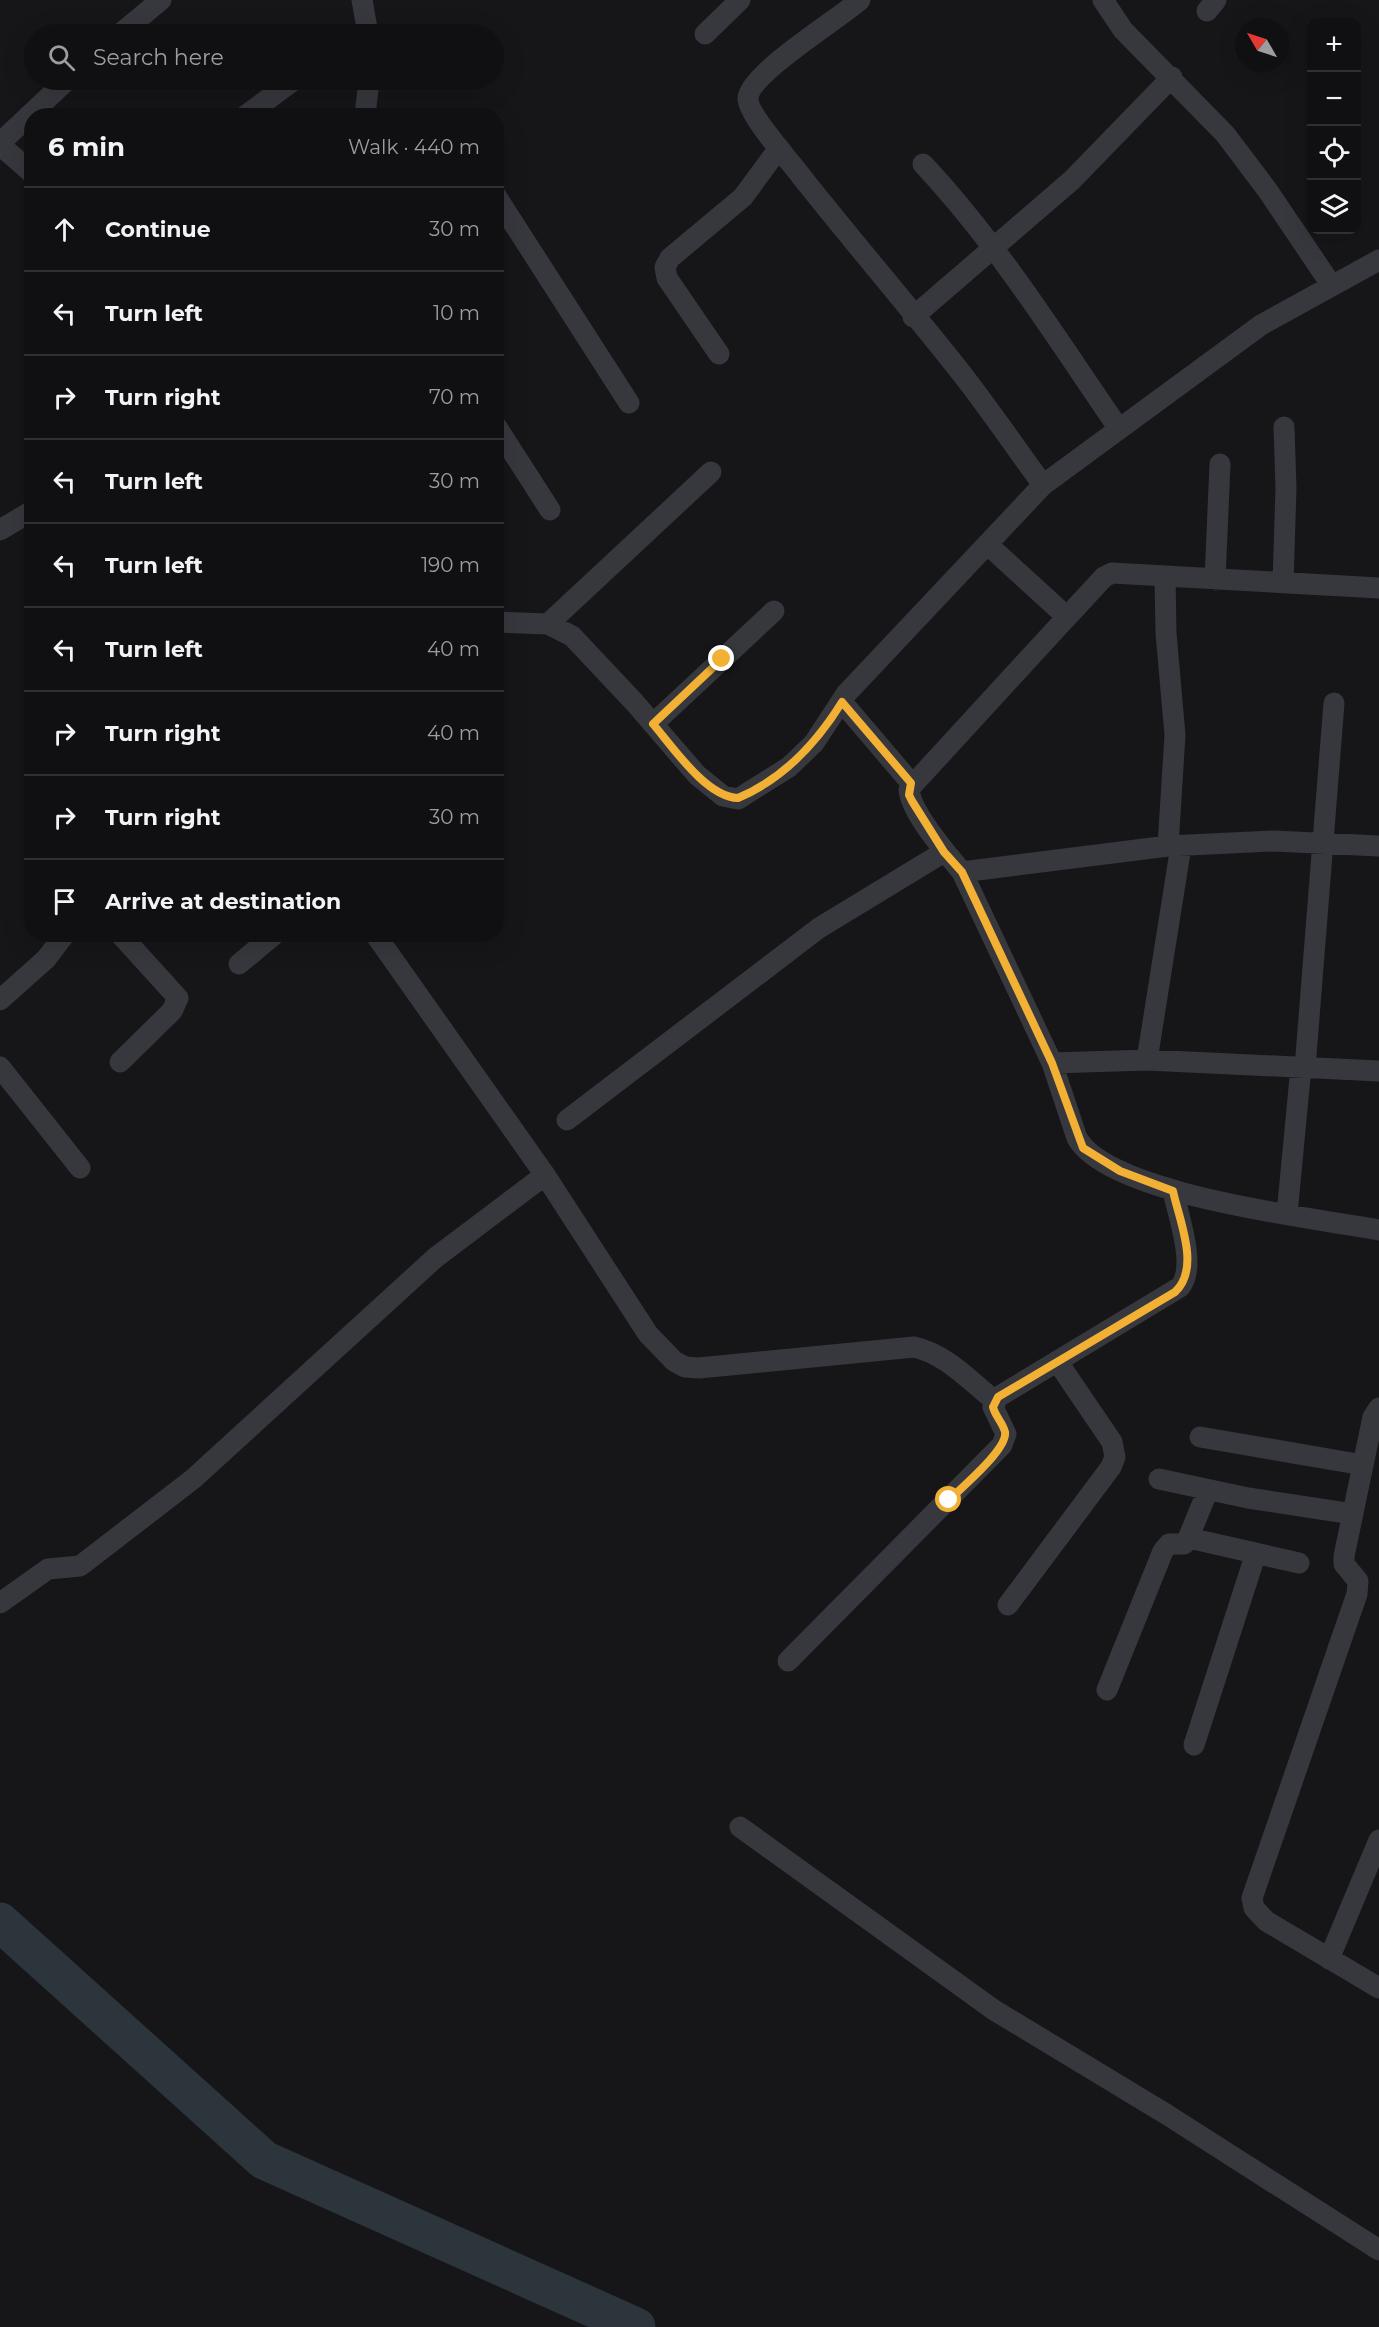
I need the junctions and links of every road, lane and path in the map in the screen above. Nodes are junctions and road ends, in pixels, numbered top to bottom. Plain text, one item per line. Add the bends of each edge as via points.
1 (160, 0) edge
2 (362, 0) edge
3 (740, 0) edge
4 (860, 0) edge
5 (1103, 0) edge
6 (132, 24) edge
7 (363, 24) edge
8 (705, 34) dead end
9 (1172, 77) junction
10 (57, 90) edge
11 (280, 90) edge
12 (368, 90) edge
13 (38, 108) edge
14 (256, 108) edge
15 (366, 108) edge
16 (24, 121) edge
17 (0, 144) edge
18 (779, 148) junction
19 (923, 164) dead end
20 (24, 166) edge
21 (504, 208) edge
22 (993, 248) junction
23 (1379, 260) edge
24 (1332, 286) junction
25 (913, 317) junction
26 (719, 354) dead end
27 (629, 403) dead end
28 (1284, 427) dead end
29 (1119, 429) junction
30 (504, 438) edge
31 (1220, 464) dead end
32 (711, 472) dead end
33 (1043, 485) junction
34 (550, 510) dead end
35 (24, 516) edge
36 (1, 529) edge
37 (987, 544) junction
38 (1165, 576) junction
39 (1215, 580) junction
40 (1283, 583) junction
41 (1379, 588) edge
42 (774, 611) dead end
43 (1067, 617) junction
44 (504, 622) edge
45 (548, 624) junction
46 (842, 702) junction
47 (1334, 703) dead end
48 (653, 724) junction
49 (911, 783) junction
50 (1325, 843) junction
51 (1174, 846) junction
52 (1379, 846) edge
53 (944, 852) junction
54 (962, 872) junction
55 (58, 942) edge
56 (127, 942) edge
57 (265, 942) edge
58 (381, 942) edge
59 (238, 964) dead end
60 (0, 1000) edge
61 (1147, 1060) junction
62 (120, 1062) dead end
63 (1052, 1063) junction
64 (0, 1067) edge
65 (1303, 1068) junction
66 (1379, 1071) edge
67 (567, 1120) dead end
68 (80, 1168) dead end
69 (544, 1175) junction
70 (1173, 1191) junction
71 (1287, 1214) junction
72 (1379, 1230) edge
73 (1057, 1361) junction
74 (995, 1401) junction
75 (1379, 1408) edge
76 (1200, 1437) dead end
77 (1363, 1464) junction
78 (1159, 1479) dead end
79 (1208, 1490) junction
80 (1353, 1514) junction
81 (1189, 1538) junction
82 (1256, 1553) junction
83 (1299, 1563) dead end
84 (0, 1603) edge
85 (1008, 1605) dead end
86 (788, 1661) dead end
87 (1107, 1690) dead end
88 (1194, 1745) dead end
89 (740, 1827) dead end
90 (1379, 1840) edge
91 (1329, 1959) junction
92 (1379, 1988) edge
93 (1379, 2250) edge

1 - 6 street
2 - 7 street
3 - 8 street
4 - 18 street via 808,38 751,88 750,106
5 - 9 street via 1123,30
9 - 22 street via 1072,180
9 - 24 street via 1248,163
10 - 13 street
11 - 14 street
12 - 15 street
16 - 17 street
17 - 20 street
18 - 25 street
18 - 26 street via 742,197 670,258 665,267 667,278
19 - 22 street
21 - 27 street
22 - 25 street
22 - 29 street
23 - 24 street
24 - 29 street via 1261,325
25 - 33 street via 962,374
28 - 40 street
29 - 33 street
30 - 34 street
31 - 39 street
32 - 45 street
33 - 37 street
35 - 36 street
37 - 43 street
37 - 46 street
38 - 39 street
38 - 43 street via 1112,573
38 - 51 street via 1175,735
39 - 40 street
40 - 41 street
42 - 48 street
43 - 49 street
44 - 45 street
45 - 48 street via 583,645
46 - 48 street via 824,731 789,767 738,798 723,796 697,775
46 - 49 street
47 - 50 street
49 - 53 street via 909,795
50 - 51 street via 1264,841
50 - 52 street
50 - 65 street
51 - 54 street
51 - 61 street
53 - 54 street
53 - 67 street via 819,928
54 - 63 street
55 - 60 street via 46,959
56 - 62 street via 178,998 172,1011
57 - 59 street
58 - 69 street
61 - 63 street
61 - 65 street
63 - 70 street via 1083,1148 1120,1171
64 - 68 street
65 - 66 street
65 - 71 street
69 - 74 street via 648,1334 685,1367 914,1347 943,1359
69 - 84 street via 426,1265 193,1479 80,1566 48,1569
70 - 71 street
70 - 73 street via 1188,1266 1185,1281 1175,1292
71 - 72 street
73 - 74 street
73 - 85 street via 1112,1442 1115,1457
74 - 86 street via 993,1409 1006,1434 1002,1445
75 - 77 street via 1372,1417
76 - 77 street
77 - 80 street
78 - 79 street
79 - 80 street
79 - 81 street
80 - 91 street via 1344,1561 1358,1581 1357,1594 1252,1898 1254,1908 1266,1921
81 - 82 street
81 - 87 street via 1184,1544 1169,1544 1163,1551
82 - 83 street
82 - 88 street
89 - 93 street via 994,2010
90 - 91 street
91 - 92 street

